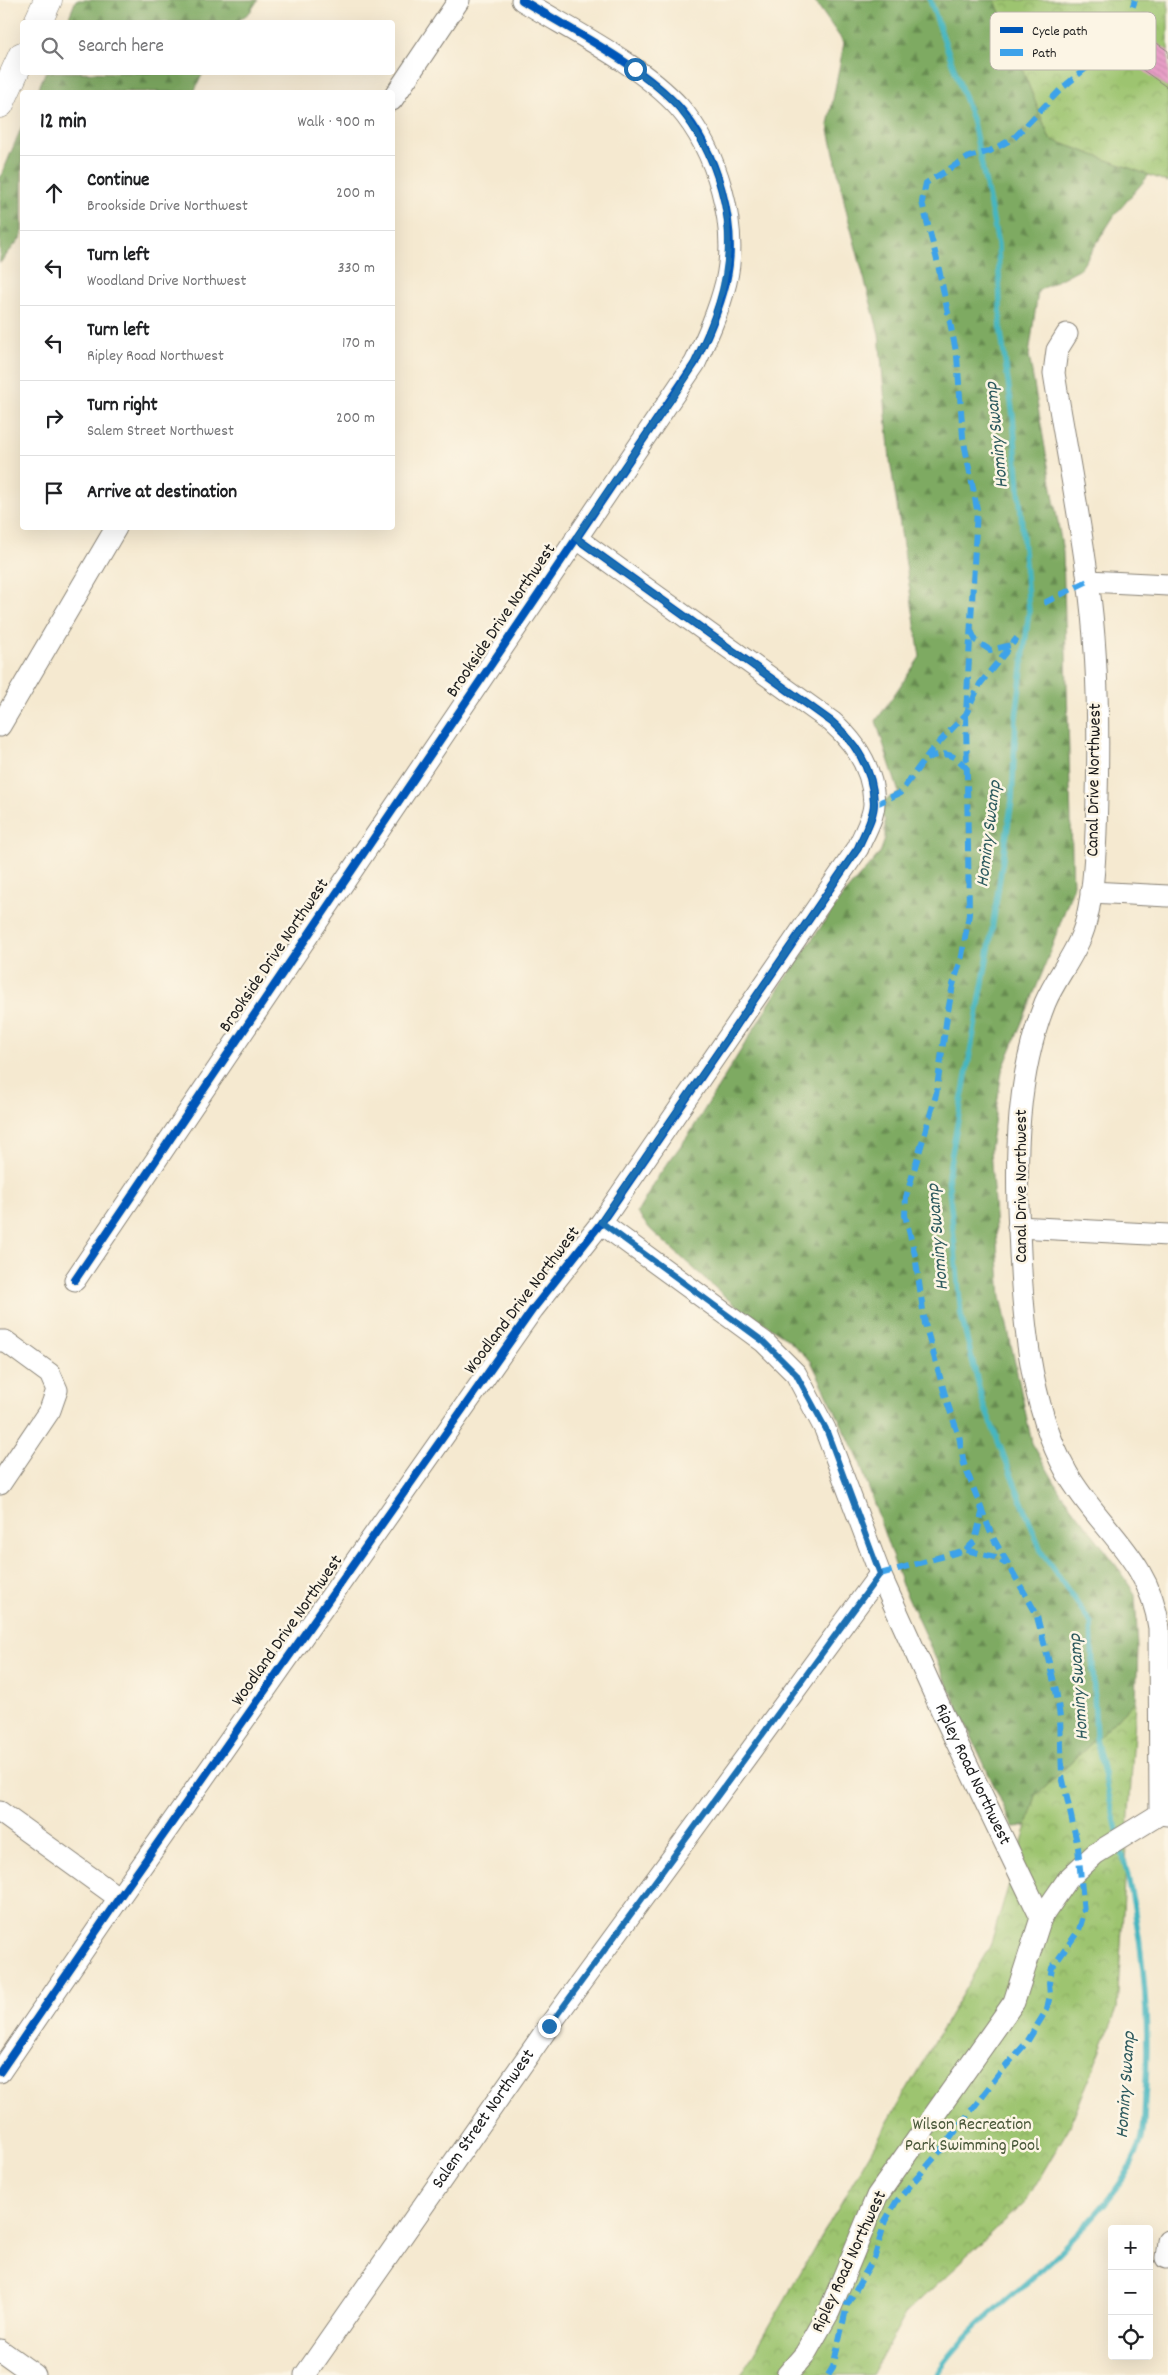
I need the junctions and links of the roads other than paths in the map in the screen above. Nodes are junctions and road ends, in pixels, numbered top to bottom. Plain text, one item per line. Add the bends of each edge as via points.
1 (48, 0) edge
2 (459, 0) edge
3 (522, 0) edge
4 (39, 20) edge
5 (20, 60) edge
6 (395, 96) edge
7 (0, 104) edge
8 (1067, 334) dead end
9 (114, 530) edge
10 (576, 538) junction
11 (1088, 581) junction
12 (1168, 585) edge
13 (0, 726) edge
14 (1091, 892) junction
15 (1168, 896) edge
16 (601, 1222) junction
17 (1018, 1227) junction
18 (1168, 1235) edge
19 (75, 1280) dead end
20 (0, 1341) edge
21 (0, 1484) edge
22 (880, 1574) junction
23 (0, 1812) edge
24 (1164, 1814) edge
25 (118, 1898) junction
26 (1041, 1918) junction
27 (0, 2072) edge
28 (0, 2350) edge
29 (35, 2375) edge
30 (305, 2375) edge
31 (787, 2375) edge

1 - 4 main road
2 - 6 street
3 - 10 street, Brookside Drive Northwest via 635,69 680,108 715,168 724,198 730,240 726,280 715,320 695,364
5 - 7 main road
8 - 11 street, Canal Drive Northwest via 1057,350 1054,373
9 - 13 street
10 - 16 street, Woodland Drive Northwest via 848,736 868,770 874,804 858,848
10 - 19 street, Brookside Drive Northwest
11 - 12 street
11 - 14 street, Canal Drive Northwest via 1096,661 1098,750 1096,842
14 - 15 street
14 - 17 street, Canal Drive Northwest via 1083,933 1045,1003 1028,1062 1018,1127
16 - 22 street, Ripley Road Northwest via 764,1342 796,1374 826,1429
16 - 25 street, Woodland Drive Northwest via 533,1309
17 - 18 street
17 - 24 street, Canal Drive Northwest via 1030,1348 1041,1412 1052,1444 1084,1499 1140,1570 1157,1608
20 - 21 street via 5,1341 50,1374 57,1390 50,1410
22 - 26 street, Ripley Road Northwest
22 - 30 street, Salem Street Northwest via 549,2026
23 - 25 street
24 - 26 street via 1099,1850 1068,1878
25 - 27 street, Woodland Drive Northwest
26 - 31 street, Ripley Road Northwest via 1014,2002 877,2196 829,2312 805,2354
28 - 29 street

